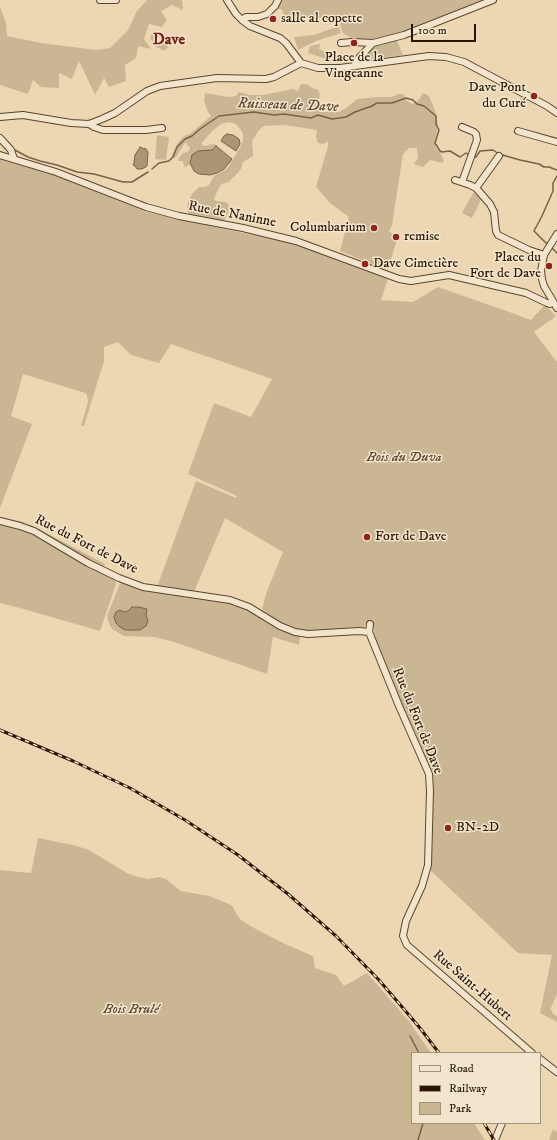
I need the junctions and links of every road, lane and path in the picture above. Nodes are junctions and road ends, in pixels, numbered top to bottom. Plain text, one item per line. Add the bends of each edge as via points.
1 (100, 0) edge
2 (116, 0) edge
3 (227, 0) edge
4 (278, 0) edge
5 (494, 0) edge
6 (242, 20) junction
7 (341, 43) dead end
8 (373, 43) junction
9 (301, 63) junction
10 (354, 66) junction
11 (557, 113) edge
12 (0, 117) edge
13 (89, 124) junction
14 (462, 127) dead end
15 (162, 128) dead end
16 (518, 131) dead end
17 (0, 138) edge
18 (557, 142) edge
19 (0, 155) edge
20 (499, 156) dead end
21 (14, 159) junction
22 (455, 180) dead end
23 (462, 182) junction
24 (476, 188) junction
25 (557, 234) edge
26 (544, 255) junction
27 (553, 302) junction
28 (557, 308) edge
29 (0, 521) edge
30 (370, 624) dead end
31 (369, 632) junction
32 (403, 936) joint
33 (530, 1052) edge
34 (541, 1060) edge
35 (556, 1070) edge
36 (502, 1124) edge
37 (495, 1140) edge

1 - 2 street
3 - 6 street
4 - 6 street via 267,14
5 - 8 street via 404,35
6 - 9 street via 280,38
7 - 8 street
8 - 10 street
9 - 10 street via 318,68
9 - 13 street via 266,79 217,78 160,86 147,91 102,120
10 - 11 street via 429,56 446,57 475,67
12 - 13 street via 23,115
13 - 15 street via 103,130
14 - 23 street via 476,134 478,140
16 - 18 street
17 - 21 street via 11,150
19 - 21 street, Rue de Naninne
20 - 24 street
21 - 27 street, Rue de Naninne via 146,207 296,241 399,280 415,281 449,275 526,293 550,304
22 - 23 street
23 - 24 street
24 - 26 street via 493,209 498,235
25 - 26 street
26 - 27 street via 541,266 542,279
27 - 28 street
29 - 31 street, Rue du Fort de Dave via 34,531 88,563 143,587 230,600 249,607 295,632
30 - 31 street, Rue du Fort de Dave
31 - 32 street, Rue du Fort de Dave via 429,774 428,864 422,886 406,921
32 - 33 street, Rue Saint-Hubert via 407,945
34 - 35 street
36 - 37 street

